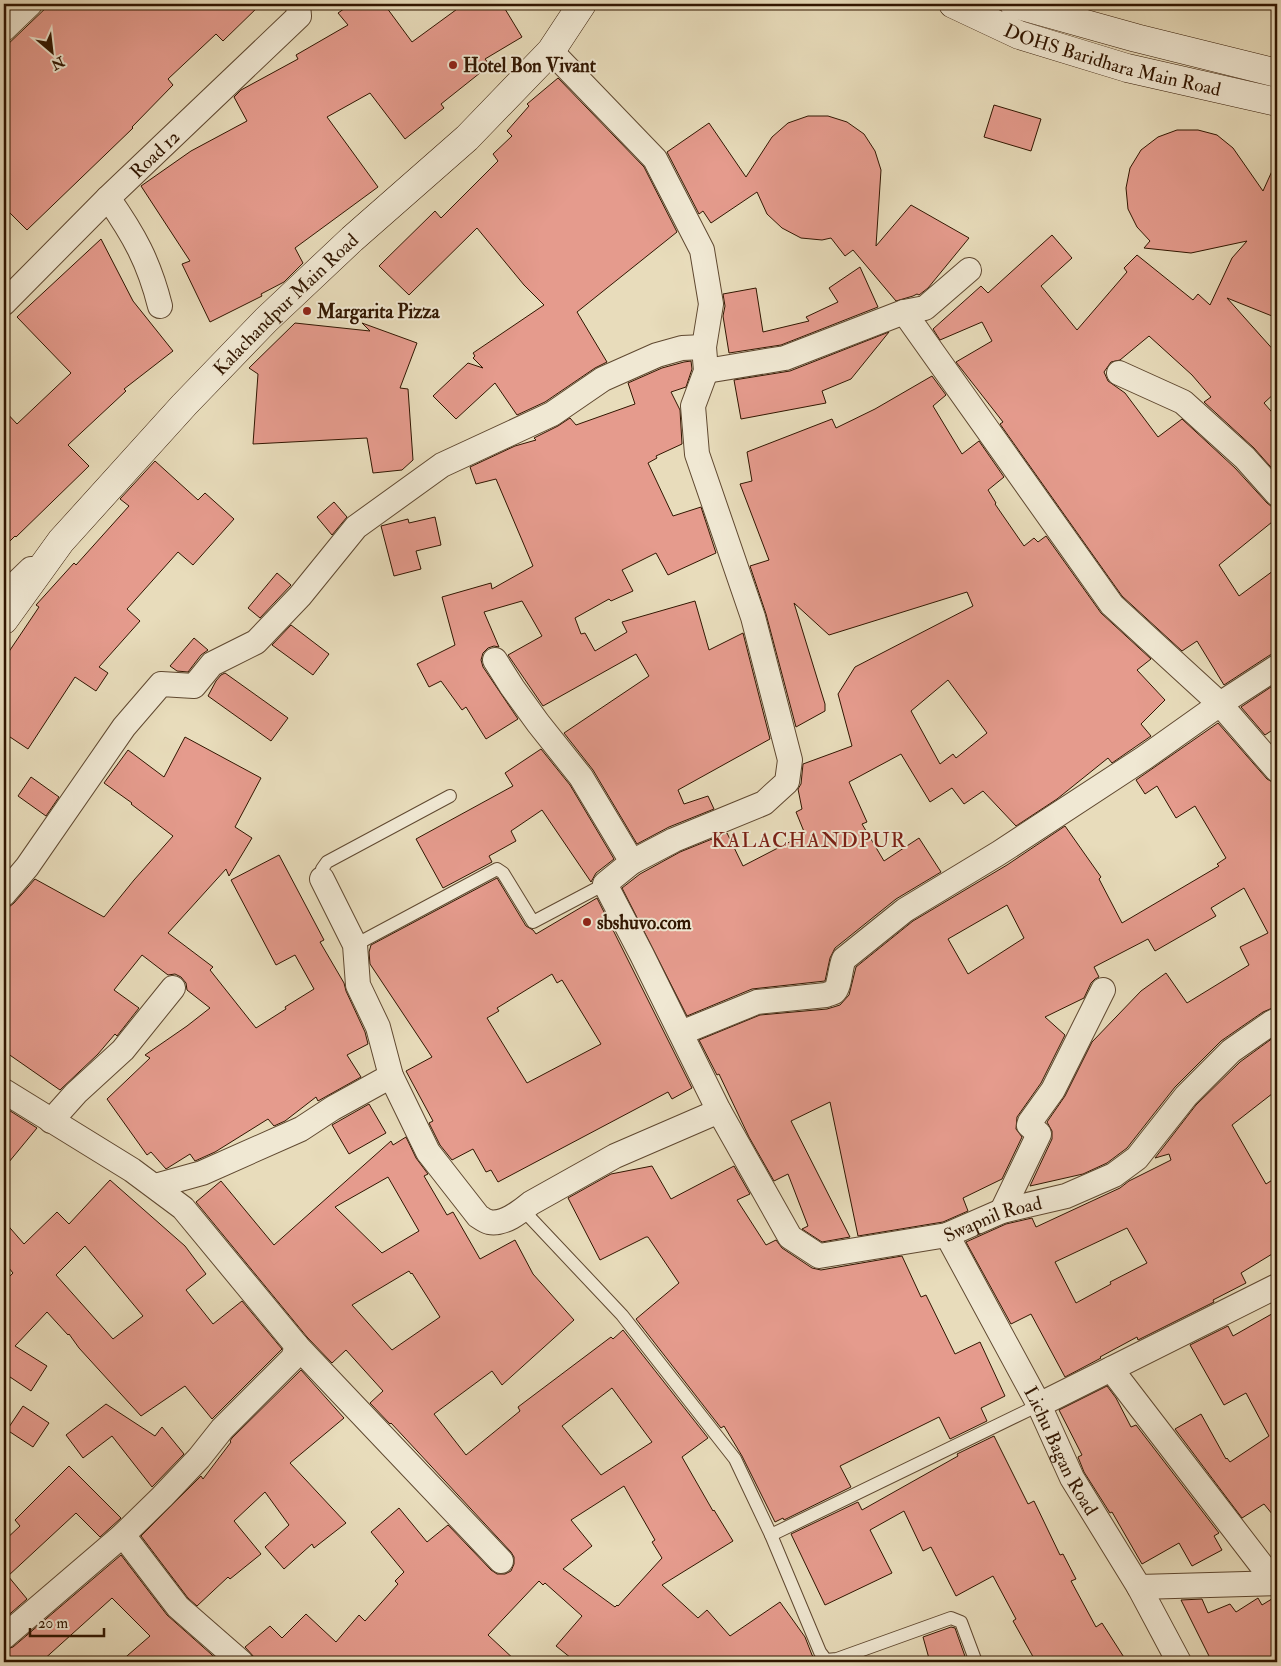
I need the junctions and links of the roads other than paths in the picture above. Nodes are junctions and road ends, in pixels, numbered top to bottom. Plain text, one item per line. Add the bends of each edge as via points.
1 (30, 4) edge
2 (582, 4) edge
3 (953, 4) edge
4 (1014, 4) edge
5 (302, 8) edge
6 (4, 29) edge
7 (551, 52) junction
8 (1277, 73) edge
9 (1277, 102) edge
10 (108, 198) junction
11 (969, 270) dead end
12 (4, 302) edge
13 (160, 306) dead end
14 (904, 312) junction
15 (704, 347) junction
16 (706, 371) junction
17 (1119, 373) dead end
18 (1277, 494) edge
19 (61, 541) junction
20 (4, 595) edge
21 (4, 620) edge
22 (495, 660) dead end
23 (1277, 667) edge
24 (1220, 704) junction
25 (1277, 770) edge
26 (450, 796) dead end
27 (632, 862) junction
28 (322, 879) joint
29 (605, 884) junction
30 (4, 894) edge
31 (355, 945) junction
32 (173, 988) dead end
33 (1103, 990) dead end
34 (1277, 1020) edge
35 (681, 1032) junction
36 (390, 1076) junction
37 (4, 1091) edge
38 (719, 1111) junction
39 (51, 1121) junction
40 (155, 1186) junction
41 (523, 1210) junction
42 (1002, 1211) junction
43 (947, 1235) junction
44 (1277, 1286) edge
45 (297, 1346) junction
46 (1110, 1369) junction
47 (1039, 1405) junction
48 (123, 1535) junction
49 (770, 1535) junction
50 (501, 1561) dead end
51 (1277, 1584) edge
52 (1139, 1587) junction
53 (4, 1637) edge
54 (241, 1662) edge
55 (976, 1662) edge
56 (1179, 1662) edge

1 - 6 street
2 - 7 street, Kalachandpur Main Road
3 - 9 street, DOHS Baridhara Main Road via 1019,35 1127,68
4 - 8 street, DOHS Baridhara Main Road
5 - 10 street, Road 12
7 - 15 street via 655,159 702,250 711,304
7 - 19 street, Kalachandpur Main Road via 467,138 266,320
10 - 12 street, Road 12
10 - 13 street via 148,264
11 - 14 street via 925,308
14 - 16 street via 785,358
14 - 24 street via 1112,605
15 - 16 street
15 - 30 street via 682,348 603,379 552,414 442,465 356,527 300,596 256,642 212,664 194,686 161,684 124,727 28,867
16 - 27 street via 694,406 696,454 753,617 790,760 788,782 764,803 674,840
17 - 18 street via 1183,402 1245,458
19 - 20 street
19 - 21 street, Kalachandpur Main Road
22 - 27 street via 538,723 581,777
23 - 24 street
24 - 25 street
24 - 35 street via 999,853 905,910 844,960 834,992 757,1002
26 - 28 lane via 328,862 322,869
27 - 29 street
28 - 31 street
29 - 31 lane via 533,922 504,873 497,869
29 - 35 street, Swapnil Road
31 - 36 street via 358,985 378,1027
32 - 39 street via 124,1050 76,1093
33 - 42 street via 1053,1090 1030,1122 1029,1125 1039,1134
34 - 42 street, Swapnil Road via 1231,1051 1186,1096 1137,1158 1114,1176 1066,1196
35 - 38 street, Swapnil Road
36 - 40 street via 301,1129 202,1173
36 - 41 street via 428,1152 478,1216 488,1222 502,1222
37 - 39 street
38 - 41 street via 616,1156
38 - 43 street, Swapnil Road via 790,1237 818,1256
39 - 40 street
40 - 45 street via 183,1208
41 - 49 lane via 622,1315 735,1459
42 - 43 street, Swapnil Road
43 - 47 street, Lichu Bagan Road
44 - 46 street
45 - 48 street via 293,1358
45 - 50 street
46 - 47 street
46 - 51 street
47 - 49 lane
47 - 52 street, Lichu Bagan Road via 1072,1478
48 - 53 street
48 - 54 street via 178,1606
49 - 55 lane via 826,1660 837,1659 951,1618 961,1622
51 - 52 street
52 - 56 street, Lichu Bagan Road

